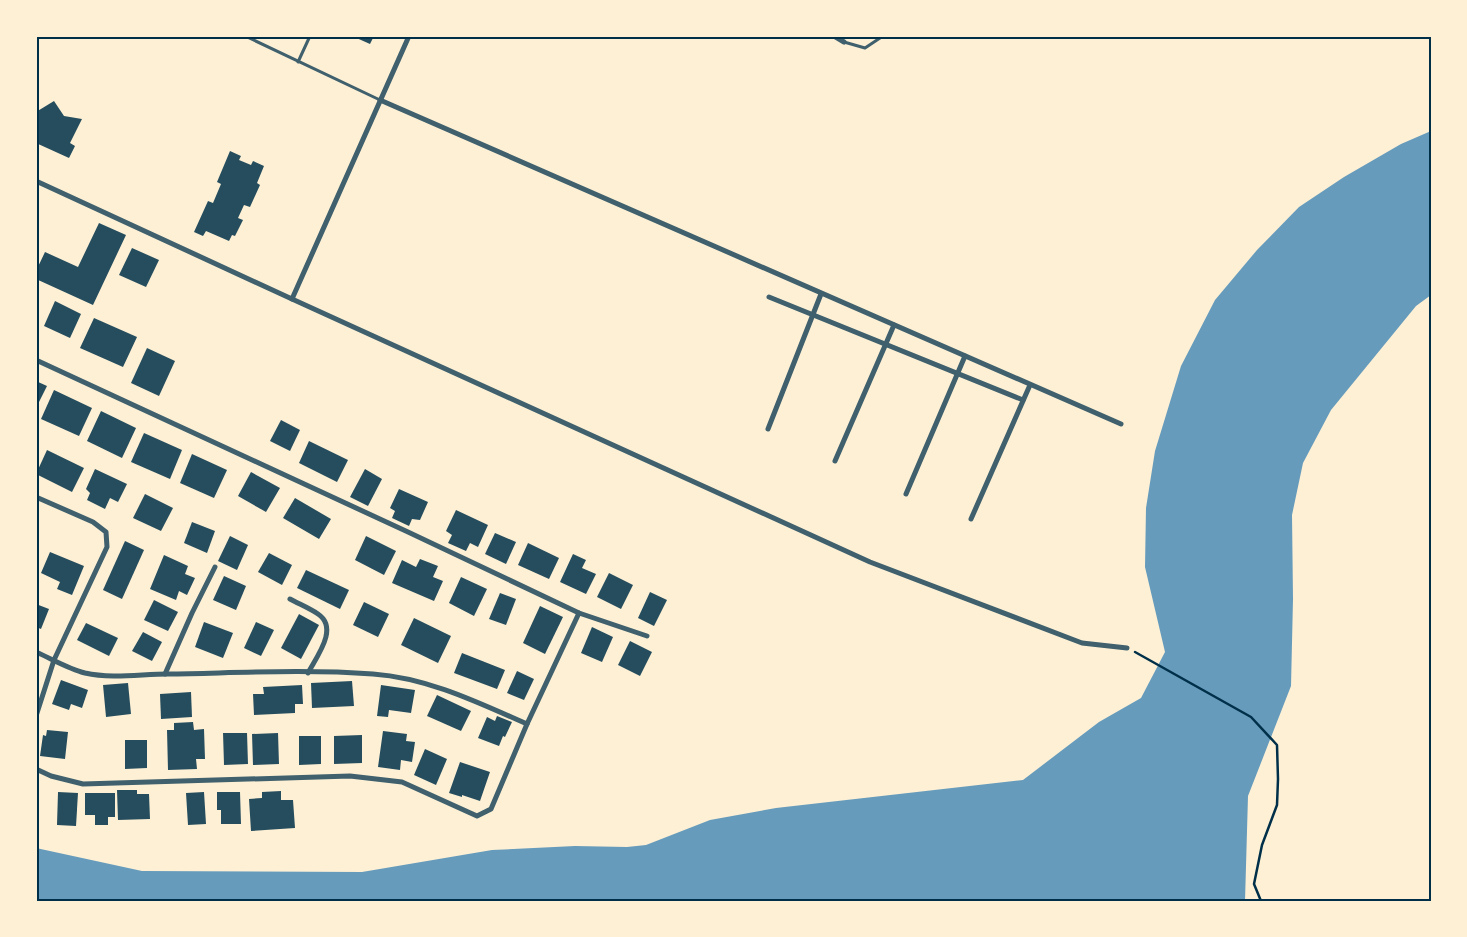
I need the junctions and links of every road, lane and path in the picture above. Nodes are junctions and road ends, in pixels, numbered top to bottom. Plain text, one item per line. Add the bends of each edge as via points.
1 (245, 36) edge
2 (310, 36) edge
3 (410, 36) edge
4 (834, 36) edge
5 (883, 36) edge
6 (1420, 36) edge
7 (1431, 38) edge
8 (844, 42) joint
9 (298, 62) junction
10 (380, 100) junction
11 (36, 181) edge
12 (821, 294) junction
13 (769, 297) dead end
14 (292, 300) junction
15 (813, 315) junction
16 (894, 325) junction
17 (886, 345) junction
18 (965, 356) junction
19 (36, 360) edge
20 (958, 373) junction
21 (1030, 385) junction
22 (1024, 400) junction
23 (1121, 424) dead end
24 (768, 429) dead end
25 (835, 461) dead end
26 (906, 494) dead end
27 (36, 497) edge
28 (971, 519) dead end
29 (214, 567) dead end
30 (290, 599) dead end
31 (579, 613) junction
32 (647, 636) dead end
33 (1127, 648) joint
34 (36, 652) edge
35 (54, 660) junction
36 (308, 673) junction
37 (165, 674) junction
38 (36, 716) edge
39 (527, 724) junction
40 (36, 769) edge
41 (1261, 901) edge

1 - 9 lane
2 - 9 lane
3 - 10 street
4 - 8 street
5 - 8 lane via 865,48
6 - 7 path
9 - 10 lane
10 - 12 street
10 - 14 street
11 - 14 street
12 - 15 street
12 - 16 street
13 - 15 street
14 - 33 street via 870,562 1082,643
15 - 17 street
15 - 24 street
16 - 17 street
16 - 18 street
17 - 20 street
17 - 25 street
18 - 20 street
18 - 21 street
19 - 31 street
20 - 22 street
20 - 26 street
21 - 22 street
21 - 23 street
22 - 28 street
27 - 35 street via 93,522 106,532 107,547
29 - 37 street
30 - 36 street via 319,614 327,623 328,632
31 - 32 street
31 - 39 street
33 - 41 path via 1251,717 1277,745 1277,806 1262,846 1254,884
34 - 35 street
35 - 37 street via 85,673 123,676
35 - 38 street
36 - 37 street
36 - 39 street via 374,674 407,679 446,689
39 - 40 street via 491,809 477,816 402,782 377,778 350,776 83,784

